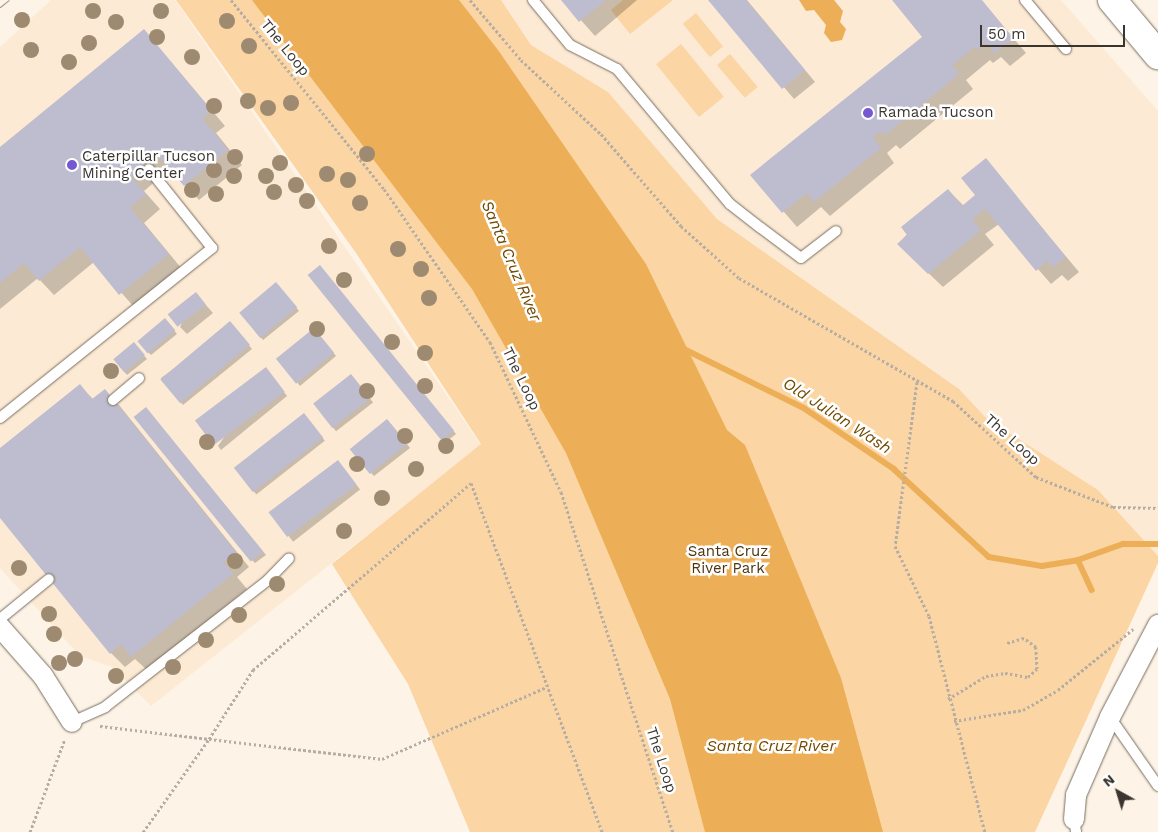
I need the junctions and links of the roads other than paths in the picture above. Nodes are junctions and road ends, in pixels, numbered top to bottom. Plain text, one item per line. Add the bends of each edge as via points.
1 (533, 0) edge
2 (1025, 0) edge
3 (1112, 0) edge
4 (1066, 49) dead end
5 (1158, 55) edge
6 (149, 169) dead end
7 (836, 231) dead end
8 (139, 378) dead end
9 (113, 400) dead end
10 (0, 418) edge
11 (289, 558) dead end
12 (49, 578) dead end
13 (0, 619) edge
14 (0, 628) edge
15 (1156, 628) edge
16 (1110, 718) junction
17 (72, 722) joint
18 (1158, 786) edge
19 (1075, 826) edge

1 - 7 lane via 570,45 617,70 730,204 801,258
2 - 4 lane
3 - 5 main road
6 - 10 lane via 212,248
8 - 9 lane
11 - 17 lane via 268,580 104,707
12 - 13 lane
14 - 17 street via 43,676
15 - 16 street
16 - 18 lane
16 - 19 street via 1076,795

